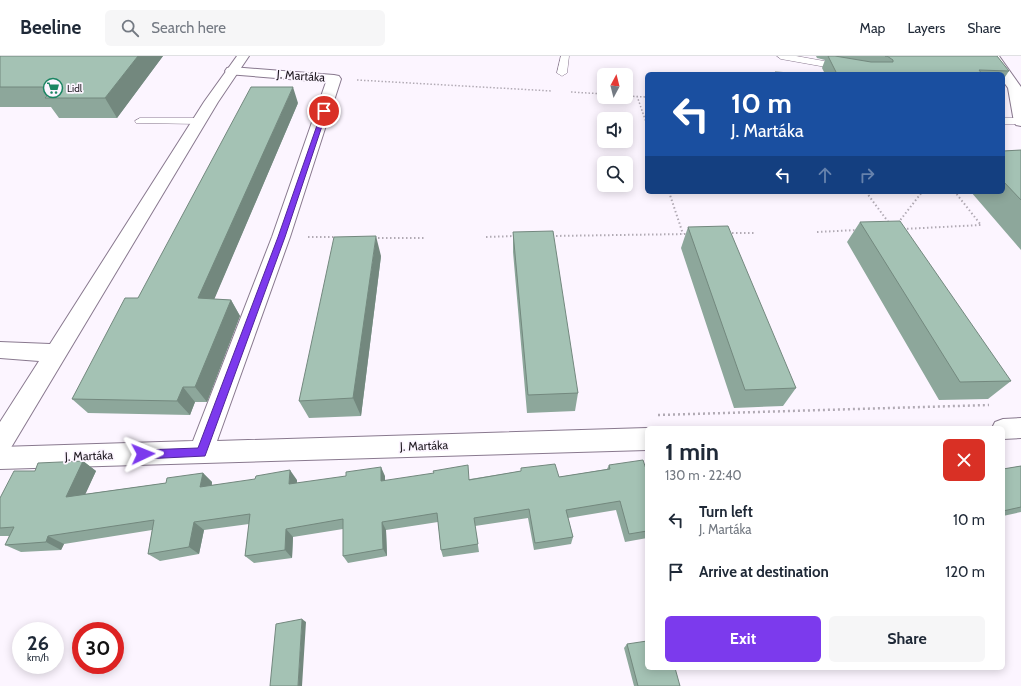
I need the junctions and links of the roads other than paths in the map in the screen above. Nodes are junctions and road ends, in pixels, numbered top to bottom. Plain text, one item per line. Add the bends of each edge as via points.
1 (243, 56) edge
2 (565, 56) edge
3 (780, 56) edge
4 (992, 56) edge
5 (232, 71) junction
6 (869, 72) edge
7 (1004, 72) edge
8 (562, 73) dead end
9 (1005, 74) edge
10 (200, 120) junction
11 (140, 121) dead end
12 (1005, 121) edge
13 (1021, 122) edge
14 (0, 350) edge
15 (56, 353) junction
16 (1021, 428) edge
17 (1005, 429) edge
18 (645, 439) edge
19 (0, 443) edge
20 (201, 452) junction
21 (0, 458) edge

1 - 5 street
2 - 8 lane
3 - 6 lane
4 - 7 street
5 - 10 street
5 - 20 street, J. Martáka via 334,79 281,237
9 - 13 street via 1015,88
10 - 11 lane
10 - 15 street
12 - 13 lane
14 - 15 street
15 - 19 street
16 - 17 street
18 - 20 street, J. Martáka
20 - 21 street, J. Martáka

